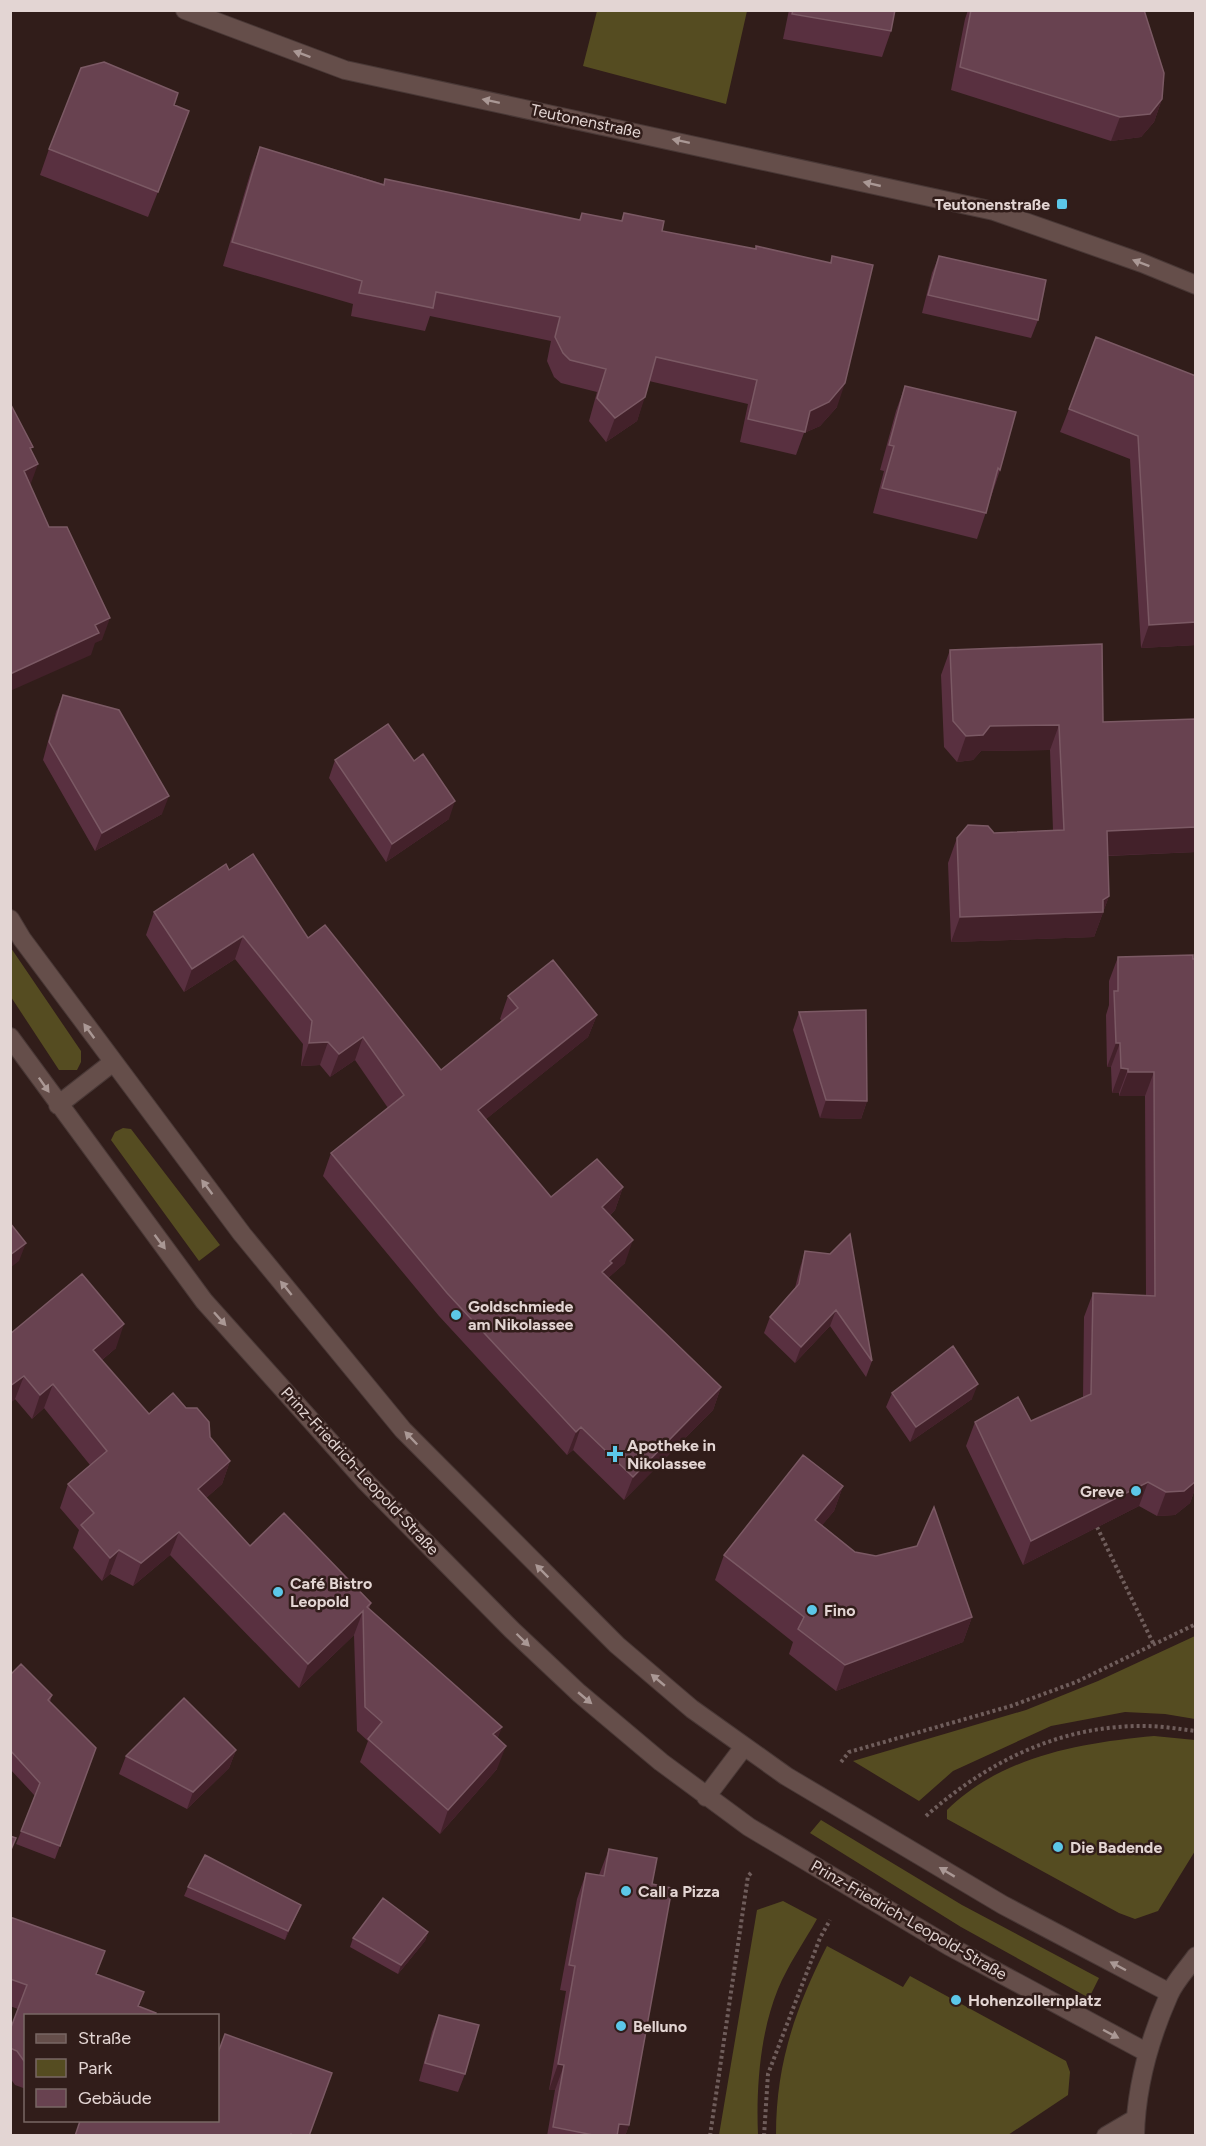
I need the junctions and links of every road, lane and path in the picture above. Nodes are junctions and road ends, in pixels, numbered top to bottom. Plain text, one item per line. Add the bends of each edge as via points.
1 (185, 10) edge
2 (1196, 285) edge
3 (10, 919) edge
4 (10, 1037) edge
5 (112, 1063) junction
6 (58, 1105) junction
7 (1097, 1527) edge
8 (1196, 1624) edge
9 (1154, 1646) junction
10 (1196, 1731) edge
11 (743, 1748) junction
12 (841, 1762) dead end
13 (706, 1797) junction
14 (926, 1816) dead end
15 (753, 1871) dead end
16 (830, 1920) dead end
17 (1196, 1956) edge
18 (1170, 1993) junction
19 (1148, 2053) junction
20 (1135, 2127) edge
21 (710, 2136) edge
22 (765, 2136) edge
23 (1106, 2136) edge

2 -> 1 street, Teutonenstraße via 994,211 345,70
5 -> 3 street
4 -> 6 street, Prinz-Friedrich-Leopold-Straße
5 - 6 street
11 -> 5 street via 617,1645 404,1430 261,1258
6 -> 13 street, Prinz-Friedrich-Leopold-Straße via 204,1301 366,1482 542,1659
7 - 9 path
8 - 9 path
9 - 12 path via 1076,1682 1011,1706 849,1752
10 - 14 path via 1146,1725 1062,1737 981,1772
11 - 13 street
18 -> 11 street via 1003,1905
13 -> 19 street, Prinz-Friedrich-Leopold-Straße via 749,1827 949,1946
15 - 21 path via 748,1876
16 - 22 path via 768,2074
17 - 18 street
18 - 19 street
19 - 20 street
20 - 23 street

